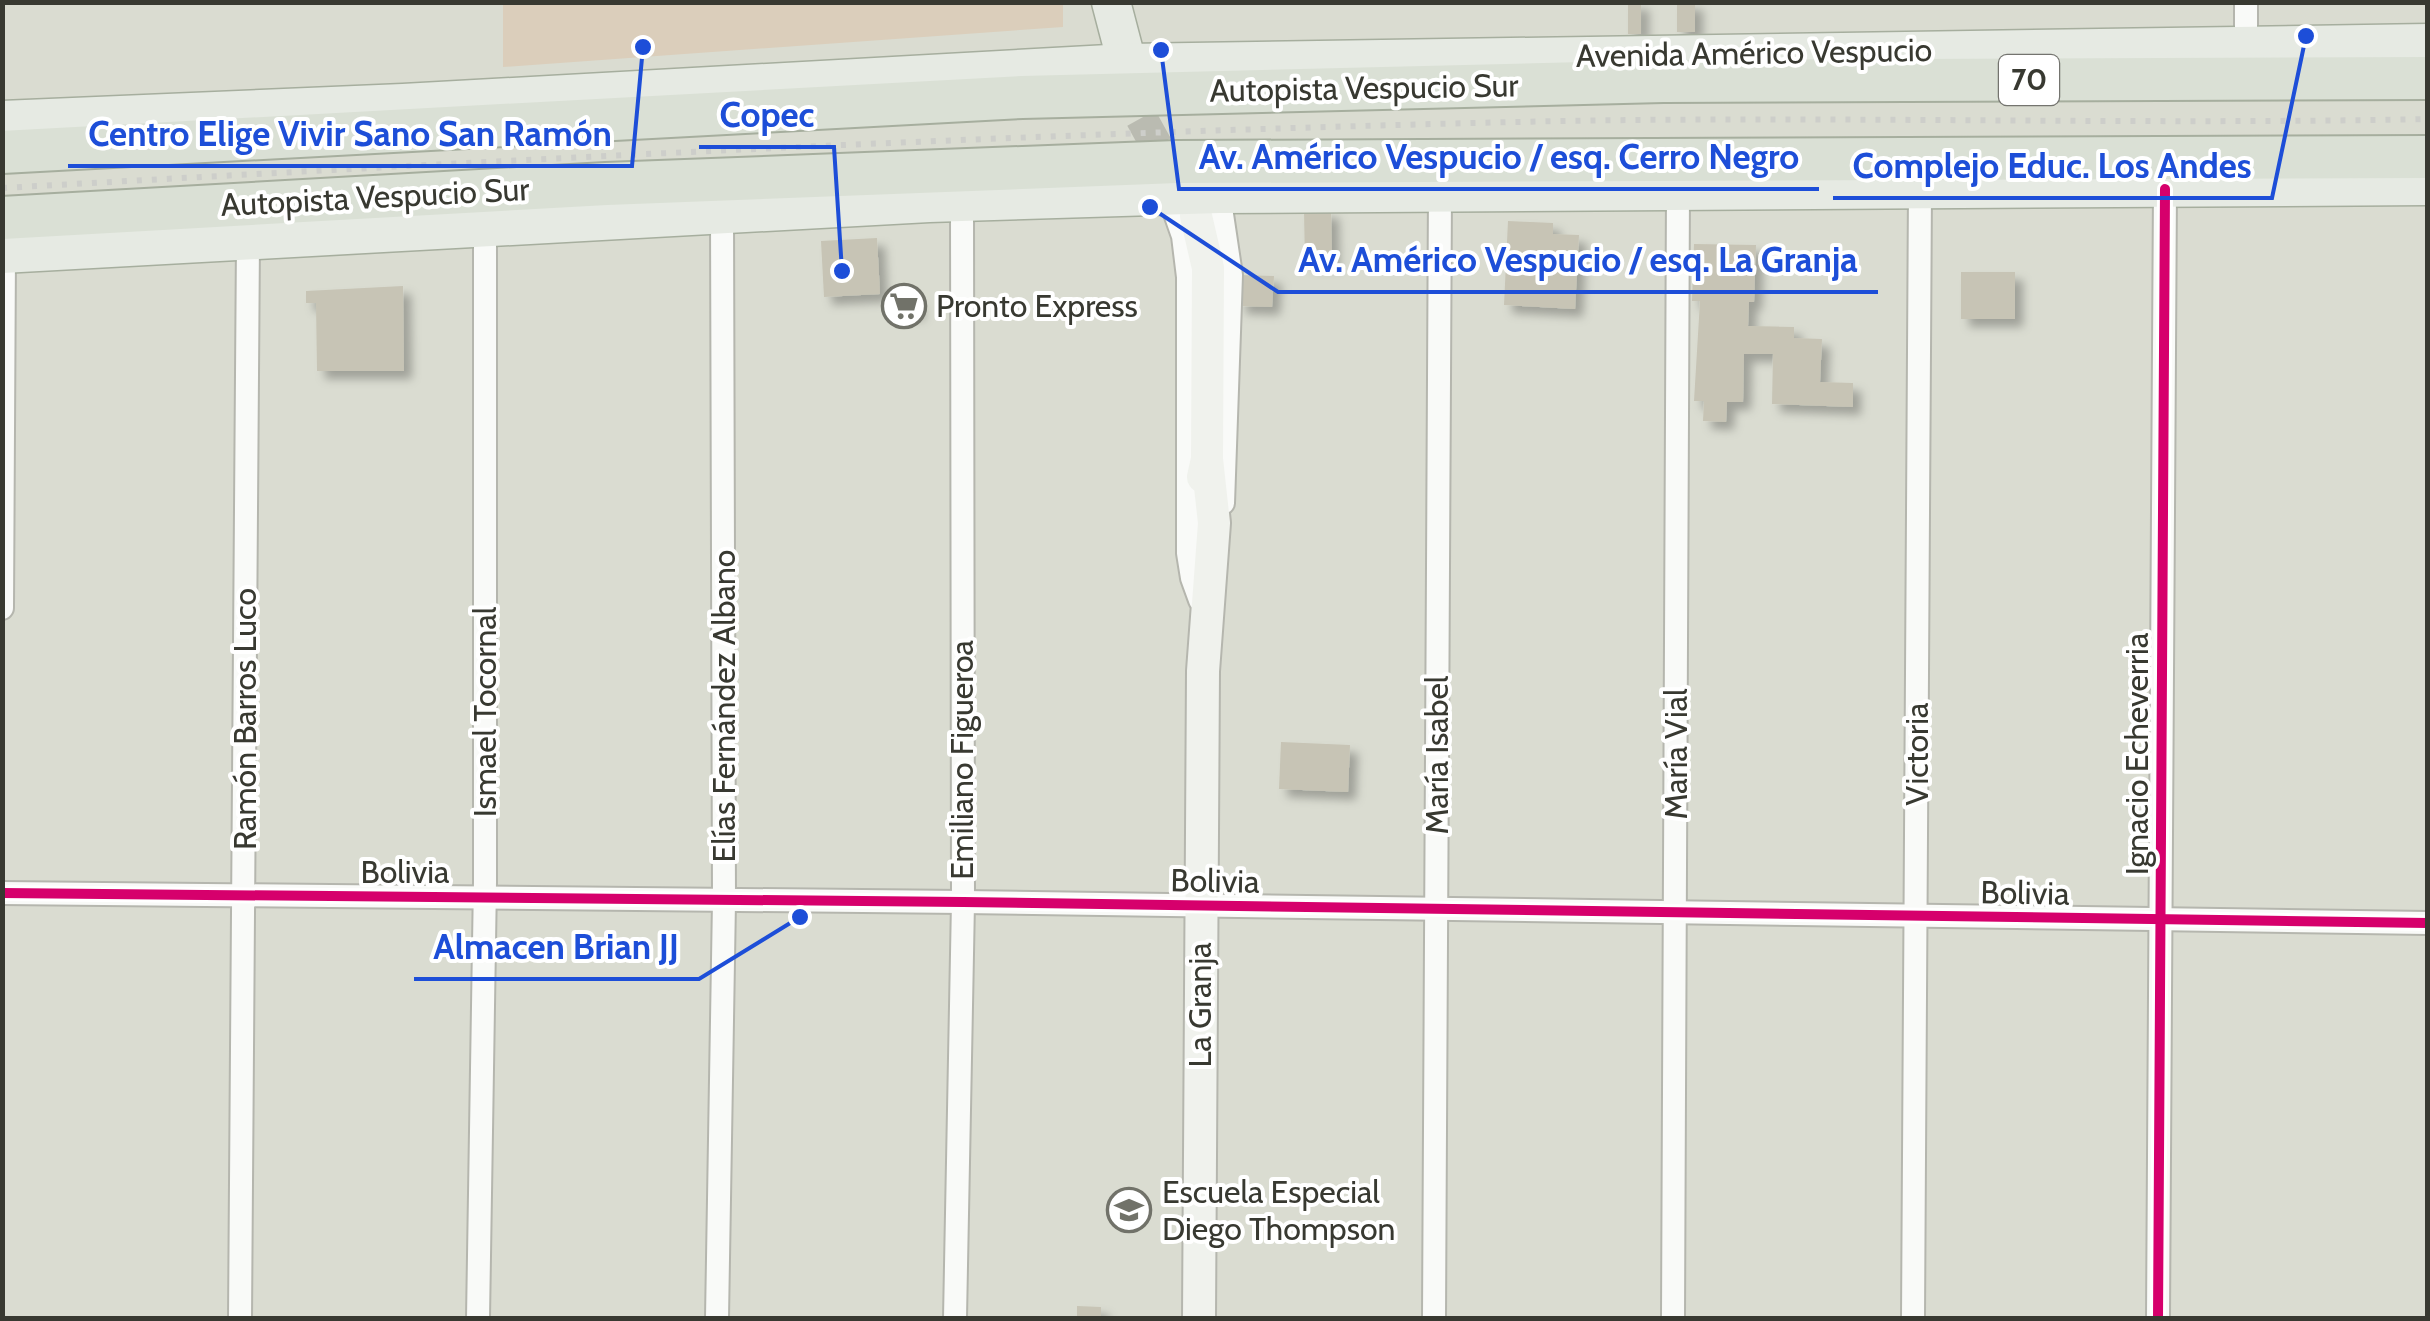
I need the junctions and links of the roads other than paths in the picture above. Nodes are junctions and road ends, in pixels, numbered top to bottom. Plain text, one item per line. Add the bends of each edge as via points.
1 (1094, 2) edge
2 (1111, 2) edge
3 (2246, 2) edge
4 (2428, 42) edge
5 (2246, 47) junction
6 (1116, 56) junction
7 (2428, 78) edge
8 (2, 120) edge
9 (2, 152) edge
10 (2428, 156) edge
11 (2428, 186) edge
12 (1678, 190) junction
13 (1920, 190) junction
14 (2165, 190) junction
15 (1440, 191) junction
16 (962, 202) junction
17 (1195, 202) junction
18 (722, 214) junction
19 (2, 218) edge
20 (485, 226) junction
21 (248, 240) junction
22 (3, 254) edge
23 (1206, 601) junction
24 (2, 608) edge
25 (2, 893) edge
26 (244, 896) junction
27 (485, 897) junction
28 (724, 901) junction
29 (963, 902) junction
30 (1200, 906) junction
31 (1436, 909) junction
32 (1676, 912) junction
33 (1916, 916) junction
34 (2160, 920) junction
35 (2428, 923) edge
36 (240, 1318) edge
37 (478, 1318) edge
38 (717, 1318) edge
39 (955, 1318) edge
40 (1199, 1318) edge
41 (1434, 1318) edge
42 (1673, 1318) edge
43 (1913, 1318) edge
44 (2158, 1318) edge

1 - 6 main road
2 - 6 main road
3 - 5 street
4 - 5 main road, Avenida Américo Vespucio
5 - 6 main road, Avenida Américo Vespucio
6 - 8 main road, Avenida Américo Vespucio via 384,104
7 - 9 highway, Autopista Vespucio Sur / 70 via 1675,81 1022,98
10 - 19 highway, Autopista Vespucio Sur via 1177,162 606,184
11 - 14 main road
12 - 13 main road
12 - 15 main road
12 - 32 street, María Vial
13 - 14 main road
13 - 33 street, Victoria
14 - 34 street, Ignacio Echeverria
15 - 17 main road
15 - 31 street, María Isabel
16 - 17 main road
16 - 18 main road
16 - 29 street, Emiliano Figueroa
17 - 23 main road, La Granja via 1208,268 1200,507
17 - 23 street, La Granja via 1187,256 1188,553 1192,578
17 - 23 street, La Granja via 1230,275 1225,480
18 - 20 main road
18 - 28 street, Elías Fernández Albano
20 - 21 main road
20 - 27 street, Ismael Tocornal
21 - 22 main road
21 - 26 street, Ramón Barros Luco
22 - 24 street
23 - 30 main road, La Granja
25 - 26 street, Bolivia
26 - 27 street, Bolivia
26 - 36 street, Ramón Barros Luco
27 - 28 street, Bolivia
27 - 37 street, Ismael Tocornal
28 - 29 street, Bolivia
28 - 38 street, Elías Fernández Albano
29 - 30 street, Bolivia
29 - 39 street, Emiliano Figueroa
30 - 31 street, Bolivia
30 - 40 main road, La Granja
31 - 32 street, Bolivia
31 - 41 street, María Isabel
32 - 33 street, Bolivia
32 - 42 street, María Vial
33 - 34 street, Bolivia
33 - 43 street, Victoria
34 - 35 street, Bolivia
34 - 44 street, Ignacio Echeverria

